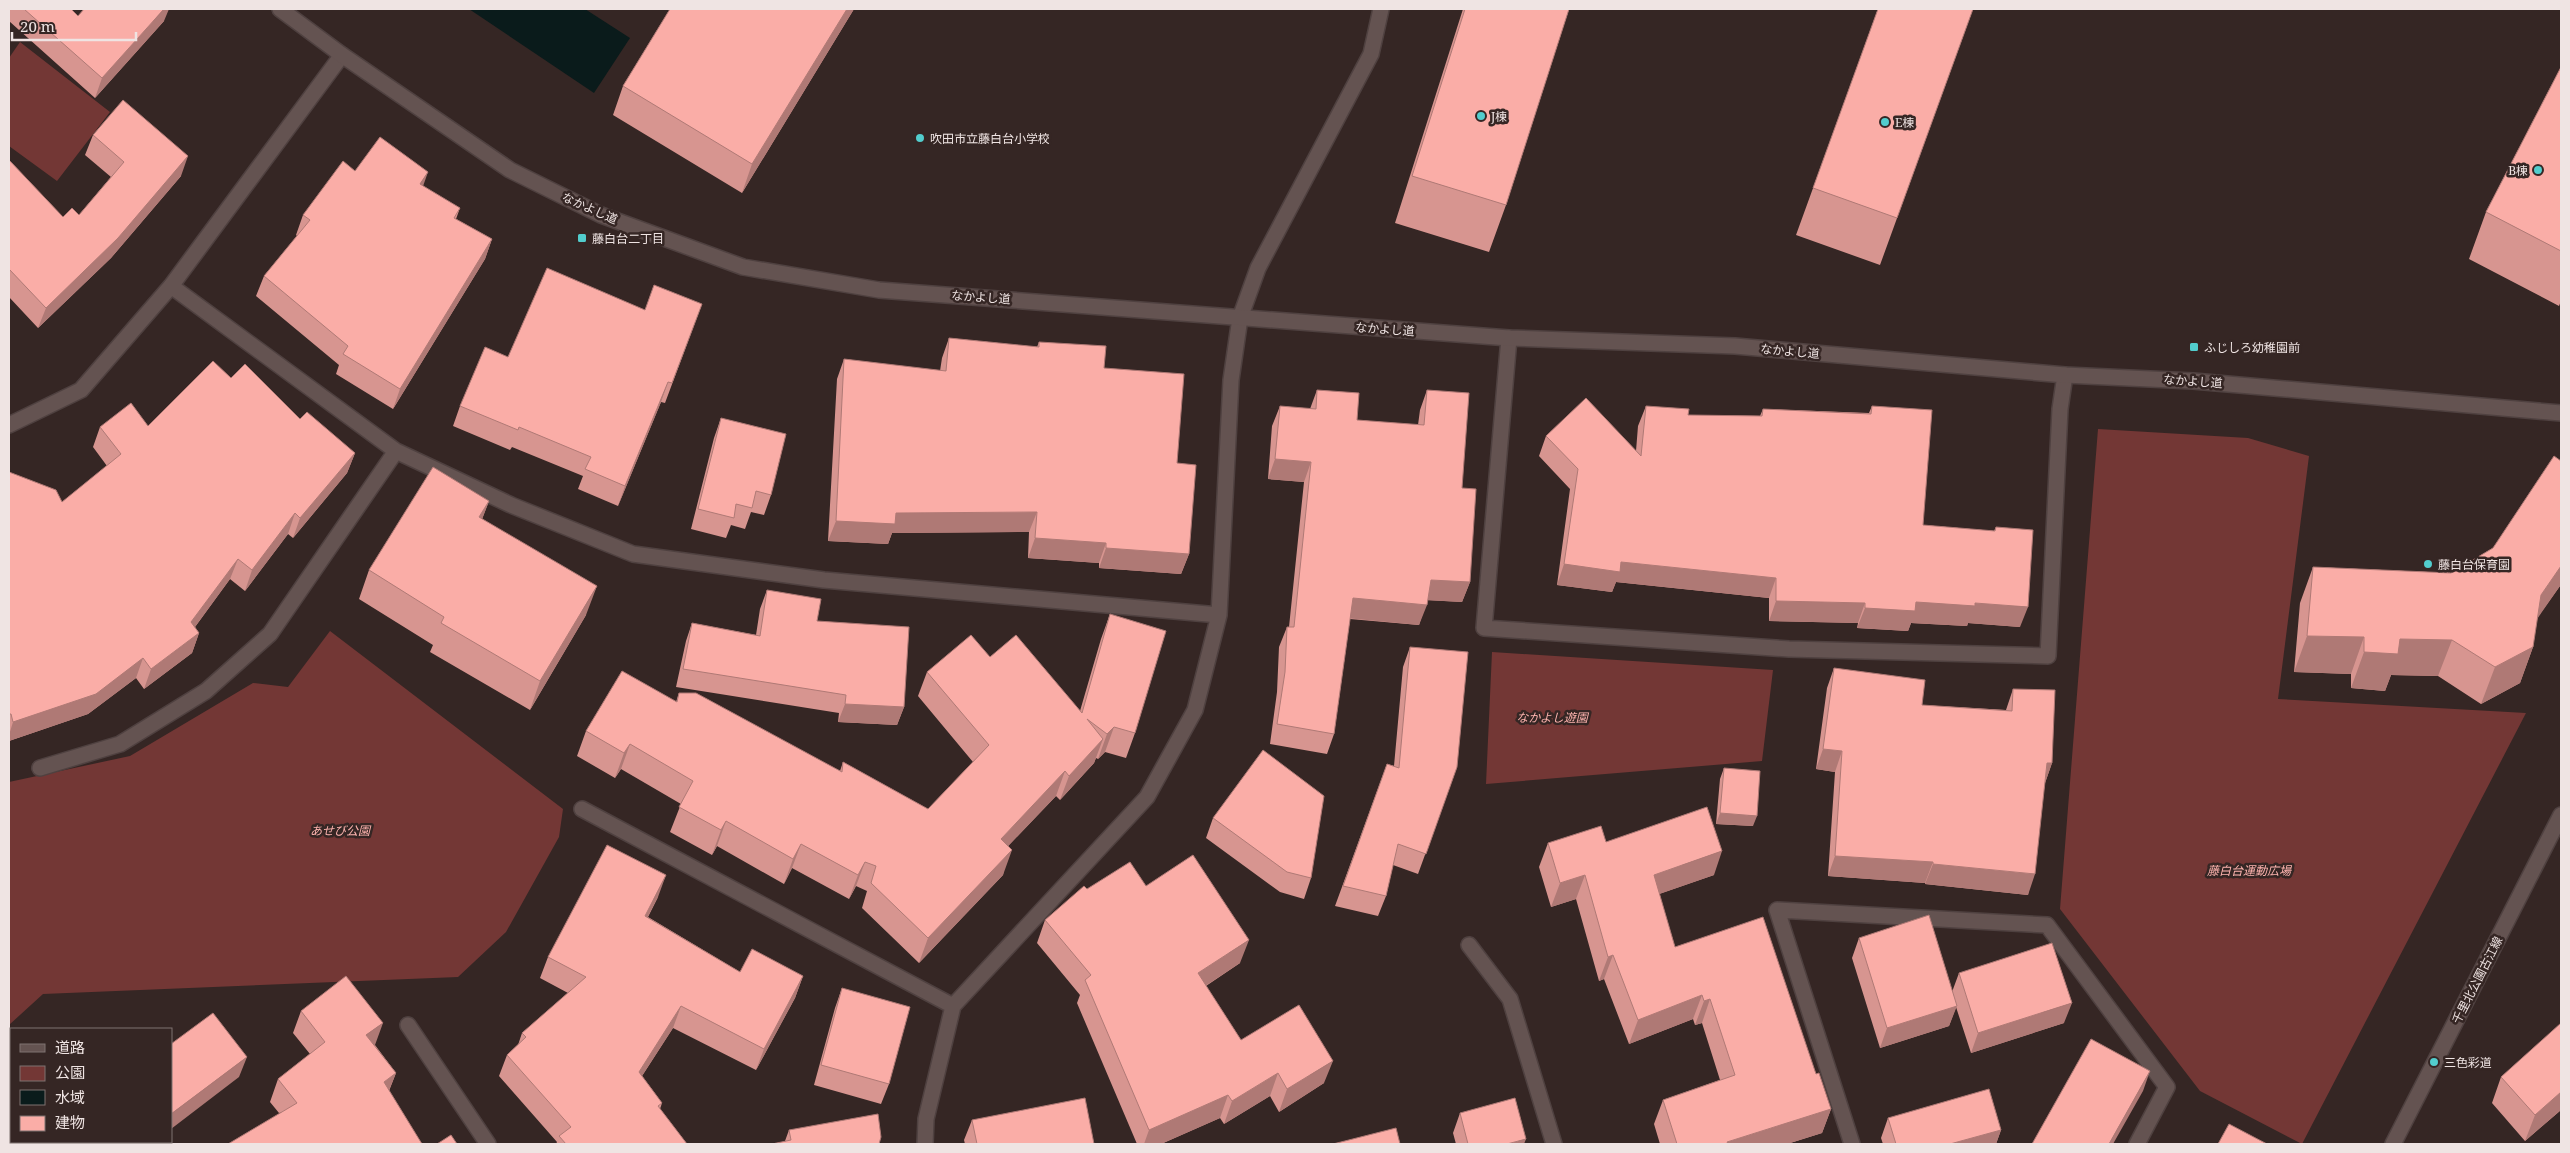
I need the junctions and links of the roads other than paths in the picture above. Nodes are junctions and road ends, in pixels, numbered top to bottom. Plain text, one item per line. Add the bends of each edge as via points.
1 (280, 9) edge
2 (1381, 9) edge
3 (342, 55) junction
4 (171, 286) junction
5 (1240, 318) junction
6 (1509, 338) junction
7 (2065, 375) junction
8 (2561, 414) edge
9 (9, 425) edge
10 (396, 451) junction
11 (1220, 615) junction
12 (40, 768) dead end
13 (582, 809) dead end
14 (2561, 815) edge
15 (1469, 945) dead end
16 (953, 1006) junction
17 (408, 1025) dead end
18 (488, 1144) edge
19 (925, 1144) edge
20 (1554, 1144) edge
21 (1852, 1144) edge
22 (2137, 1144) edge
23 (2393, 1144) edge

1 - 3 street, なかよし道
2 - 5 street via 1371,54 1258,268
3 - 4 street
3 - 5 street, なかよし道 via 510,170 601,214 743,266 879,290
4 - 9 street via 81,390
4 - 10 street
5 - 6 street, なかよし道
5 - 11 street via 1231,380
6 - 7 street, なかよし道 via 1735,346
6 - 7 street via 1484,628 1770,648 2048,656 2060,409
7 - 8 street, なかよし道 via 2193,381
10 - 11 street via 511,506 633,554 824,580
10 - 12 street via 270,634 206,691 120,744
11 - 16 street via 1195,710 1147,797
13 - 16 street
14 - 23 street, 千里北公園古江線
15 - 20 street via 1510,999
16 - 19 street via 926,1119
17 - 18 street
21 - 22 street via 1777,910 2047,925 2167,1087

